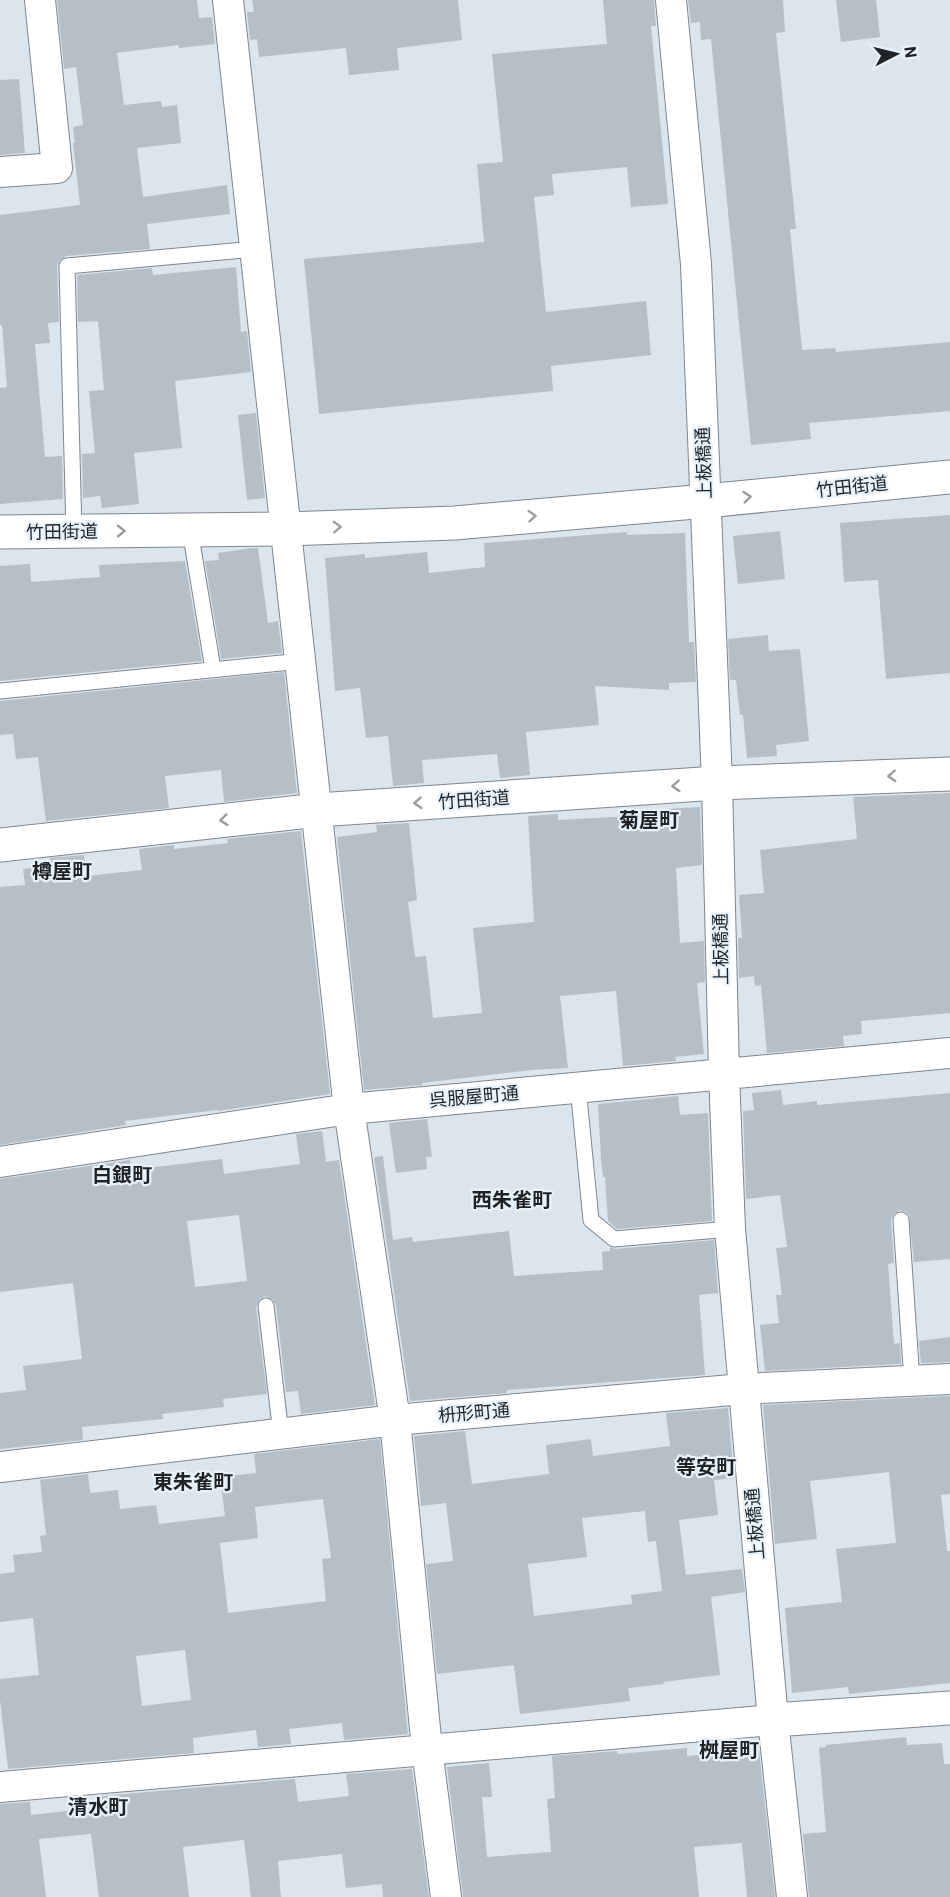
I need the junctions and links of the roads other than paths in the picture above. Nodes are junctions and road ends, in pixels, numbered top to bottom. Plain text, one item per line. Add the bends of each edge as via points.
1 (40, 0) edge
2 (228, 0) edge
3 (671, 0) edge
4 (0, 172) edge
5 (255, 249) junction
6 (950, 477) edge
7 (706, 501) junction
8 (286, 529) junction
9 (190, 530) junction
10 (0, 532) edge
11 (74, 532) junction
12 (301, 661) junction
13 (213, 669) junction
14 (0, 691) edge
15 (950, 774) edge
16 (717, 783) junction
17 (318, 810) junction
18 (0, 845) edge
19 (950, 1053) edge
20 (724, 1073) junction
21 (578, 1087) junction
22 (349, 1109) junction
23 (0, 1162) edge
24 (901, 1220) dead end
25 (730, 1228) junction
26 (266, 1306) dead end
27 (950, 1379) edge
28 (912, 1381) junction
29 (743, 1389) junction
30 (395, 1420) junction
31 (281, 1434) junction
32 (0, 1467) edge
33 (950, 1708) edge
34 (773, 1720) junction
35 (427, 1749) junction
36 (0, 1787) edge
37 (446, 1897) edge
38 (792, 1897) edge

1 - 4 street via 57,168
2 - 5 street
3 - 7 street, 上板橋通 via 696,264
5 - 8 street
5 - 11 lane via 67,266
7 -> 6 main road, 竹田街道
8 -> 7 main road, 竹田街道 via 455,523
7 - 16 street, 上板橋通
8 - 9 main road, 竹田街道
8 - 12 street
11 -> 9 main road, 竹田街道
9 - 13 lane
10 - 11 main road, 竹田街道
12 - 13 lane
12 - 17 street
13 - 14 lane
15 -> 16 main road, 竹田街道
16 -> 17 main road, 竹田街道
16 - 20 street, 上板橋通
17 -> 18 main road, 竹田街道
17 - 22 street
19 - 20 street, 呉服屋町通
20 - 21 street, 呉服屋町通
20 - 25 street, 上板橋通
21 - 22 street, 呉服屋町通
21 - 25 lane via 591,1221 614,1239
22 - 23 street, 呉服屋町通
22 - 30 street
24 - 28 lane
25 - 29 street, 上板橋通
26 - 31 lane
27 - 28 street, 枡形町通
28 - 29 street, 枡形町通
29 - 30 street, 枡形町通
29 - 34 street, 上板橋通
30 - 31 street, 枡形町通
30 - 35 street
31 - 32 street, 枡形町通
33 - 34 main road
34 - 35 street
34 - 38 street, 上板橋通
35 - 36 street
35 - 37 street

